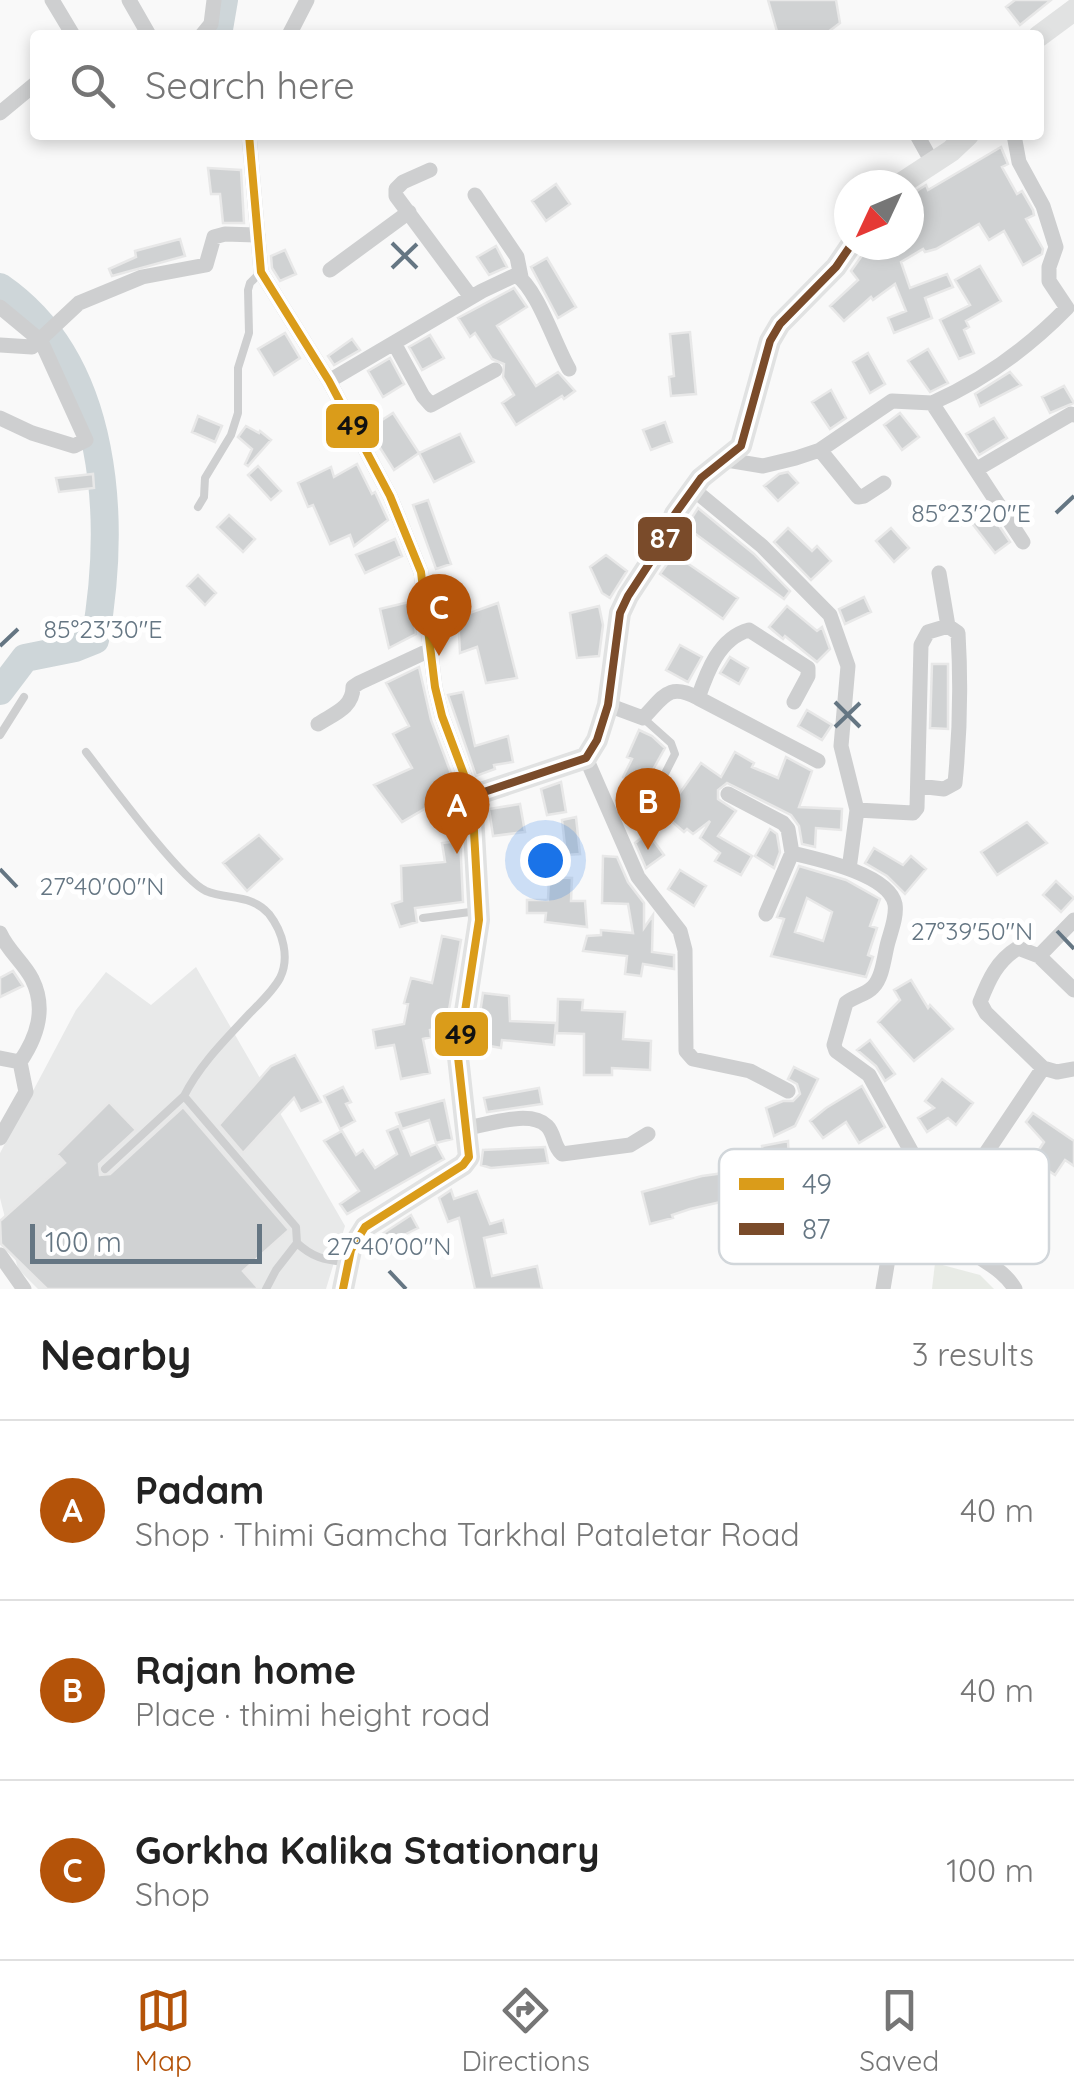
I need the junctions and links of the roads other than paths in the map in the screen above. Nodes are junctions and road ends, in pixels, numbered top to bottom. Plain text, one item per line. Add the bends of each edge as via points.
1 (52, 0) edge
2 (129, 0) edge
3 (214, 0) edge
4 (307, 0) edge
5 (1074, 10) edge
6 (70, 30) edge
7 (146, 30) edge
8 (206, 30) edge
9 (292, 30) edge
10 (1044, 32) edge
11 (30, 88) edge
12 (0, 113) edge
13 (250, 140) edge
14 (920, 140) edge
15 (961, 140) edge
16 (1015, 140) edge
17 (932, 162) junction
18 (430, 170) dead end
19 (921, 170) edge
20 (475, 195) dead end
21 (409, 212) junction
22 (258, 235) junction
23 (839, 260) edge
24 (330, 270) dead end
25 (262, 272) junction
26 (521, 276) junction
27 (471, 297) junction
28 (1070, 305) edge
29 (0, 307) edge
30 (1074, 327) edge
31 (41, 341) junction
32 (394, 342) junction
33 (0, 345) edge
34 (570, 368) dead end
35 (494, 370) dead end
36 (329, 381) junction
37 (932, 403) junction
38 (1074, 416) edge
39 (0, 418) edge
40 (820, 450) junction
41 (726, 460) junction
42 (977, 469) junction
43 (884, 483) dead end
44 (693, 489) junction
45 (198, 507) dead end
46 (1023, 542) dead end
47 (939, 573) dead end
48 (948, 626) junction
49 (430, 650) junction
50 (24, 697) dead end
51 (698, 698) junction
52 (794, 702) dead end
53 (608, 704) junction
54 (643, 718) junction
55 (318, 724) dead end
56 (0, 735) edge
57 (86, 752) dead end
58 (586, 758) junction
59 (818, 762) dead end
60 (918, 786) junction
61 (728, 794) dead end
62 (472, 796) junction
63 (856, 810) junction
64 (644, 827) dead end
65 (792, 853) junction
66 (848, 869) junction
67 (479, 911) junction
68 (766, 914) dead end
69 (422, 918) dead end
70 (1074, 920) edge
71 (0, 933) edge
72 (1039, 956) junction
73 (1074, 990) edge
74 (0, 1058) edge
75 (20, 1062) junction
76 (1043, 1068) junction
77 (1074, 1069) edge
78 (788, 1091) dead end
79 (184, 1096) junction
80 (467, 1128) junction
81 (648, 1134) dead end
82 (0, 1138) edge
83 (910, 1149) edge
84 (989, 1149) edge
85 (105, 1169) dead end
86 (297, 1243) junction
87 (0, 1254) edge
88 (886, 1264) edge
89 (984, 1264) edge
90 (346, 1273) edge
91 (24, 1289) edge
92 (266, 1289) edge
93 (883, 1289) edge
94 (1015, 1289) edge

1 - 6 street
2 - 7 street
3 - 8 street
4 - 9 street
5 - 10 street
11 - 12 street
13 - 22 street
14 - 17 street
15 - 17 street
16 - 28 street via 1056,247 1049,281
17 - 19 street
18 - 21 street via 396,189
20 - 26 street via 517,257
21 - 24 street
21 - 27 street
22 - 25 street
22 - 31 street via 214,237 206,265 142,277 79,303
23 - 41 street via 780,324 741,446
25 - 36 street
25 - 45 lane via 248,290 238,413 209,468
26 - 27 street
26 - 34 street
27 - 32 street
28 - 30 street
28 - 37 street via 1020,353
29 - 31 street
31 - 33 street via 32,347
31 - 39 street via 86,440 74,446
32 - 35 street via 431,405
32 - 36 street
36 - 49 street via 390,496 421,572
37 - 40 street via 892,400
37 - 42 street
38 - 42 street
40 - 41 street via 764,466
40 - 43 street via 858,497
41 - 44 street
42 - 46 street
44 - 53 street via 620,613
44 - 63 street via 830,615 848,666 841,746
47 - 48 street
48 - 60 street via 928,632 921,645
48 - 60 street via 958,633 960,668 955,783 944,790
49 - 55 street via 359,682 346,706
49 - 62 street via 442,716
50 - 56 lane
51 - 52 street via 718,654 748,630 808,668
51 - 54 street via 670,691
51 - 59 street
53 - 54 street
53 - 58 street
54 - 64 lane via 675,754
57 - 79 lane via 195,881 250,900 268,912 281,935 286,958 280,978
58 - 62 street
58 - 78 street via 638,876 680,931 686,1051
60 - 63 street via 913,813
61 - 65 street via 783,824
62 - 67 street
63 - 66 street
65 - 66 street
65 - 68 street
66 - 83 street via 890,893 895,915 878,978 872,989 846,1002 834,1045 869,1075
67 - 69 lane
67 - 80 street via 458,1057
70 - 72 street
71 - 75 street via 36,990 40,1025
72 - 73 street
72 - 76 street via 1018,948 1007,954 980,1002
74 - 75 street
75 - 82 street via 26,1092
76 - 77 street
76 - 84 street
79 - 85 lane
79 - 86 lane via 296,1226
80 - 81 street via 527,1118 545,1124 562,1154 630,1145
80 - 90 street via 471,1149 463,1165 366,1227
86 - 90 lane
86 - 92 lane
87 - 91 street
88 - 93 street
89 - 94 street via 1002,1271

